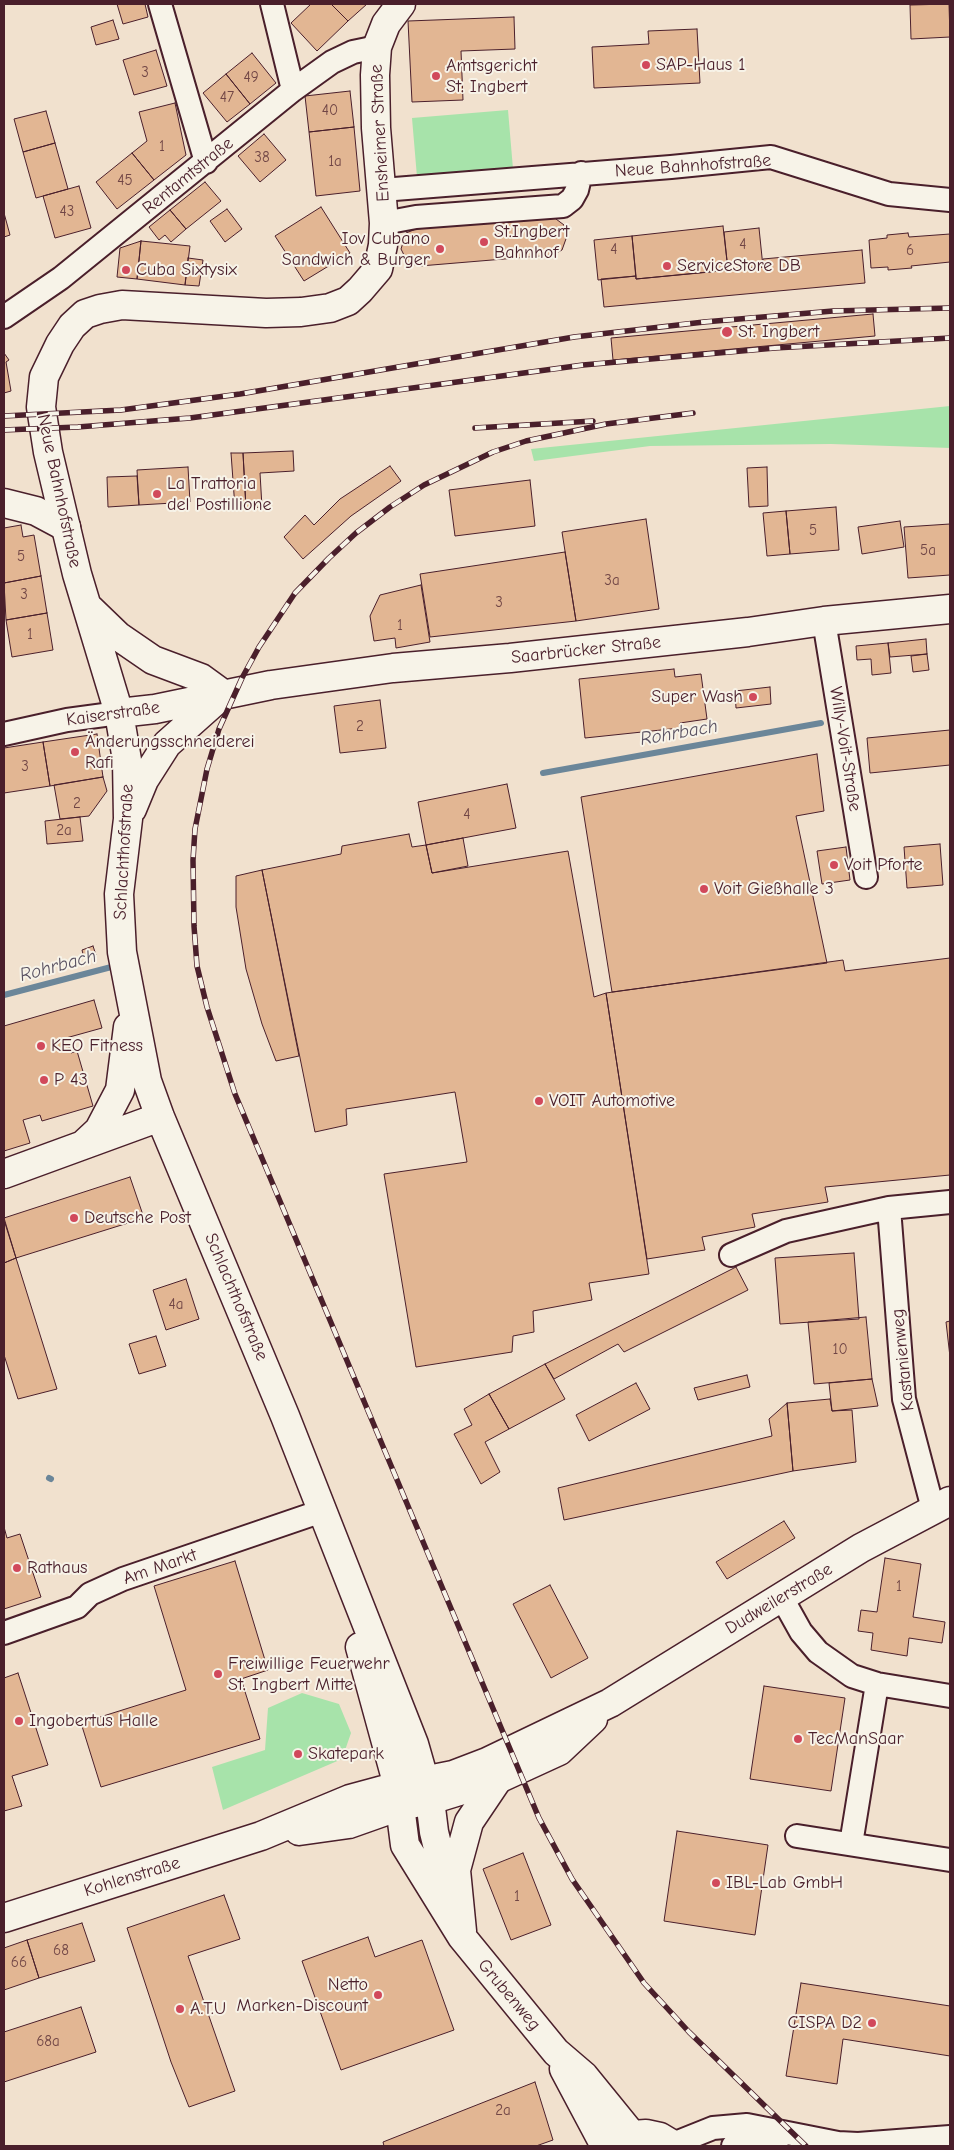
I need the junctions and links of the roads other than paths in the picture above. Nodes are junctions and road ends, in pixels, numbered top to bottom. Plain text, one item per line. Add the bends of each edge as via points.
1 (160, 4) edge
2 (272, 4) edge
3 (401, 4) edge
4 (377, 47) junction
5 (293, 90) junction
6 (206, 162) junction
7 (581, 173) junction
8 (382, 190) junction
9 (950, 200) edge
10 (384, 223) junction
11 (378, 269) joint
12 (4, 317) edge
13 (4, 503) edge
14 (66, 527) junction
15 (89, 608) junction
16 (950, 609) edge
17 (824, 621) junction
18 (223, 694) junction
19 (120, 713) junction
20 (4, 734) edge
21 (128, 819) junction
22 (866, 877) dead end
23 (130, 995) junction
24 (160, 1117) junction
25 (81, 1147) junction
26 (4, 1174) edge
27 (950, 1202) edge
28 (889, 1208) junction
29 (731, 1255) dead end
30 (942, 1505) edge
31 (322, 1511) junction
32 (339, 1553) junction
33 (782, 1598) junction
34 (4, 1633) edge
35 (877, 1684) junction
36 (950, 1696) edge
37 (414, 1744) junction
38 (492, 1771) junction
39 (428, 1790) junction
40 (399, 1796) junction
41 (797, 1836) dead end
42 (852, 1844) junction
43 (950, 1860) edge
44 (4, 1918) edge
45 (462, 1937) junction
46 (556, 2052) junction
47 (796, 2135) junction
48 (950, 2137) edge
49 (623, 2141) edge
50 (674, 2145) edge
51 (604, 2146) edge
52 (733, 2146) edge

1 - 6 street
2 - 5 street
3 - 4 main road, Ensheimer Straße via 386,24
4 - 5 street, Rentamtstraße via 353,52 332,62
4 - 8 main road, Ensheimer Straße via 376,128
5 - 6 street, Rentamtstraße
6 - 12 street, Rentamtstraße via 61,278
7 - 8 street, Neue Bahnhofstraße
7 - 9 street, Neue Bahnhofstraße via 771,157 889,194
7 - 10 street via 577,190 563,206 416,217
8 - 10 main road, Ensheimer Straße
10 - 11 main road, Ensheimer Straße
11 - 14 main road, Neue Bahnhofstraße via 348,301 330,308 266,314 122,305 85,314 72,326 44,377 41,407
13 - 14 main road via 36,511
14 - 15 main road, Neue Bahnhofstraße
15 - 18 main road via 118,636 153,660 201,678
15 - 19 main road, Neue Bahnhofstraße
16 - 17 main road, Saarbrücker Straße
17 - 18 main road, Saarbrücker Straße via 530,656 393,668
17 - 22 street, Willy-Voit-Straße
18 - 19 main road, Kaiserstraße
18 - 21 main road via 160,752
19 - 20 street, Kaiserstraße via 67,720
19 - 21 main road, Schlachthofstraße via 127,760
21 - 23 main road, Schlachthofstraße via 119,894 122,952
23 - 24 main road, Schlachthofstraße via 147,1081
23 - 25 main road via 120,1090 99,1130
24 - 25 main road
24 - 31 main road, Schlachthofstraße via 282,1406
25 - 26 main road
27 - 28 street
28 - 29 street via 786,1231
28 - 30 street, Kastanienweg via 904,1399
30 - 33 main road, Dudweilerstraße via 861,1548
31 - 32 main road, Schlachthofstraße
31 - 34 street, Am Markt via 123,1579 90,1594 77,1607
32 - 37 main road, Schlachthofstraße
32 - 40 main road, Schlachthofstraße via 350,1608
33 - 35 street via 801,1632 818,1652 852,1676
33 - 38 main road, Dudweilerstraße
35 - 36 street
35 - 42 street
37 - 38 main road via 447,1760
37 - 39 main road, Schlachthofstraße
38 - 39 main road, Dudweilerstraße via 453,1775
38 - 45 main road via 469,1822 456,1870
39 - 40 main road, Dudweilerstraße
39 - 45 main road, Grubenweg via 434,1832
40 - 44 main road, Kohlenstraße via 350,1799 260,1836
40 - 45 main road, Grubenweg via 405,1844
41 - 42 street
42 - 43 street
45 - 46 main road, Grubenweg
46 - 49 main road, Grubenweg via 584,2076
46 - 51 main road, Grubenweg
47 - 48 street via 858,2144
47 - 50 street via 747,2125 731,2126 713,2128
47 - 52 street via 770,2137
49 - 50 main road via 646,2134

